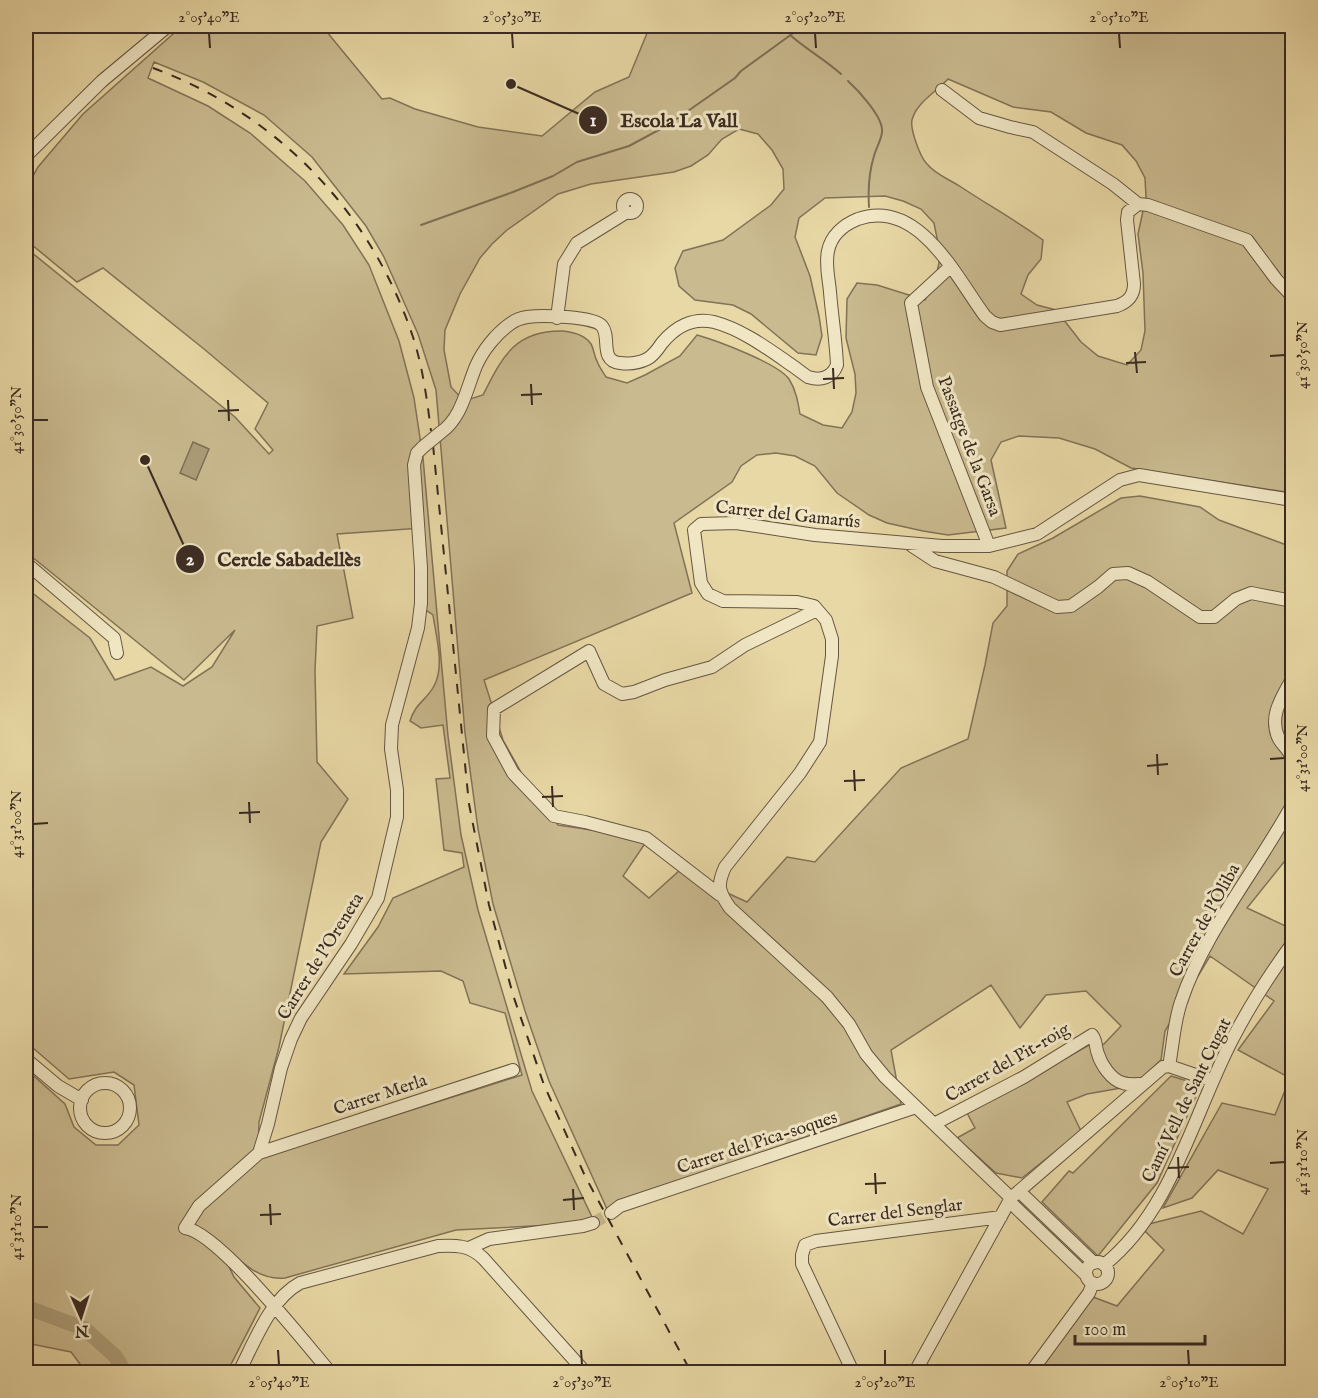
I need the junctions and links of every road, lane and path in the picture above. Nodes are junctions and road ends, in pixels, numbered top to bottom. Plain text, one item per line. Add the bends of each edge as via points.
1 (156, 26) edge
2 (168, 26) edge
3 (942, 90) dead end
4 (70, 113) junction
5 (26, 150) edge
6 (26, 168) edge
7 (1138, 204) junction
8 (627, 212) dead end
9 (950, 267) junction
10 (1293, 296) edge
11 (557, 318) junction
12 (1293, 500) edge
13 (909, 544) junction
14 (989, 546) junction
15 (26, 563) edge
16 (1293, 601) edge
17 (817, 610) junction
18 (117, 654) dead end
19 (1293, 679) edge
20 (1293, 759) edge
21 (1293, 805) edge
22 (720, 895) junction
23 (1293, 944) edge
24 (26, 1059) edge
25 (1169, 1066) junction
26 (513, 1070) dead end
27 (1213, 1081) junction
28 (1143, 1084) junction
29 (82, 1100) junction
30 (916, 1107) junction
31 (934, 1124) junction
32 (259, 1153) junction
33 (1013, 1197) junction
34 (610, 1213) tunnel mouth
35 (1001, 1217) junction
36 (593, 1223) tunnel mouth
37 (469, 1248) junction
38 (1099, 1264) junction
39 (1090, 1280) junction
40 (274, 1306) junction
41 (239, 1372) edge
42 (330, 1372) edge
43 (585, 1372) edge
44 (853, 1372) edge
45 (915, 1372) edge
46 (1030, 1372) edge

1 - 5 street via 98,76
2 - 4 street
3 - 7 street via 979,118 1033,132
4 - 5 street
4 - 6 street
7 - 9 street via 1127,216 1134,288 1123,304 996,324 985,316
7 - 10 street via 1247,240
8 - 11 street via 577,243 564,264
9 - 11 street via 926,236 905,221 868,217 842,228 830,243 827,260 837,365 834,373 822,379 804,374 729,328 703,321 679,327 648,359 617,363 608,355 606,333 600,324
9 - 14 street, Passatge de la Garsa via 911,303 927,387
11 - 32 street, Carrer de l'Oreneta, bridge via 520,319 496,336 477,364 457,417 417,453 414,465 421,603 392,725 398,804 390,850 373,908 291,1039
12 - 14 street, Carrer del Gamarús via 1139,475 1120,480 1037,534
13 - 14 street, Carrer del Gamarús
13 - 16 street via 935,561 1000,580 1057,607 1071,606 1113,574 1128,573 1200,617 1214,617 1236,599 1251,593
13 - 17 street, Carrer del Gamarús via 736,523 701,524 694,530 701,583 708,594 723,601 797,602
15 - 18 street via 114,638
17 - 22 street via 826,620 832,639 820,742 725,867 719,879
17 - 22 street via 745,645 712,667 634,692 622,694 604,684 589,651 494,709 493,736 513,773 554,816 646,838
19 - 20 street via 1275,708 1279,738
21 - 25 street, Carrer de l'Òliba via 1190,977 1180,1005
22 - 30 street via 827,997 866,1054
23 - 27 street, Camí Vell de Sant Cugat via 1232,1040
24 - 29 street
25 - 27 street
25 - 28 street
26 - 32 street, Carrer Merla
27 - 38 street, Camí Vell de Sant Cugat via 1164,1189 1120,1253
28 - 31 street, Carrer del Pit-roig via 1115,1079 1098,1057 1092,1035 1024,1077
28 - 33 street
29 - 29 street via 82,1118 94,1131 116,1131 129,1117 128,1097 114,1085 93,1086
30 - 31 street
30 - 34 street, Carrer del Pica-soques via 620,1206
31 - 33 street
32 - 40 street via 199,1206 185,1228 229,1258
33 - 35 street
33 - 38 street
33 - 39 street
35 - 44 street, Carrer del Senglar via 805,1245 802,1264
35 - 45 street
36 - 37 street via 489,1239
37 - 40 street via 438,1246 300,1283 283,1294
37 - 43 street via 483,1258
38 - 39 street via 1087,1269
38 - 39 street via 1108,1273 1106,1279 1101,1283
39 - 46 street via 1089,1293
40 - 41 street
40 - 42 street

